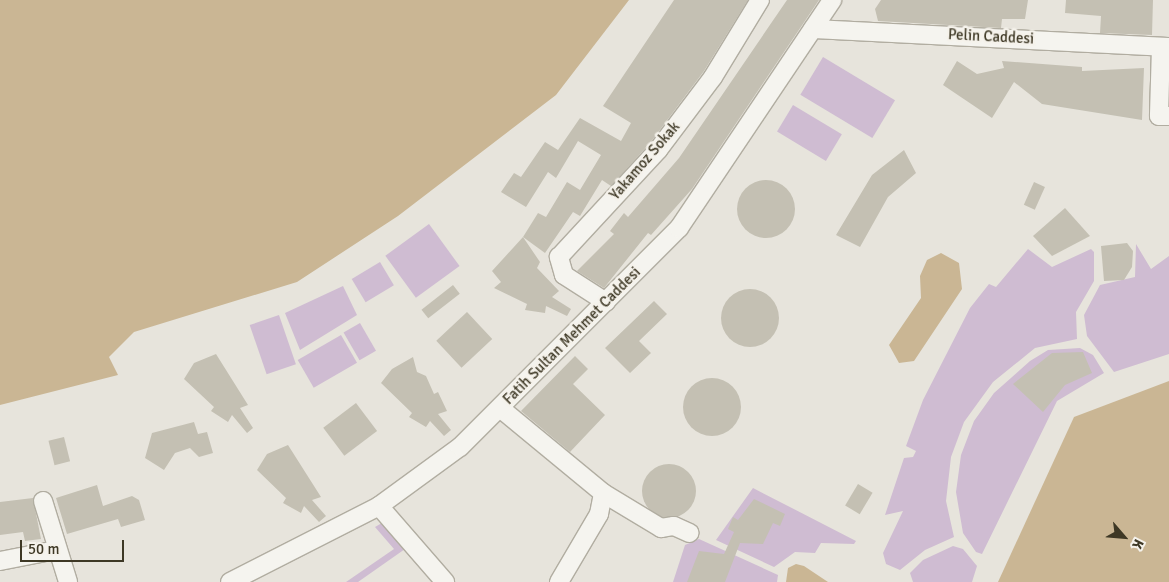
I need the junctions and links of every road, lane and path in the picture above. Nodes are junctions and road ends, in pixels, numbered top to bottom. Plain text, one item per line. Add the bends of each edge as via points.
1 (760, 0) edge
2 (832, 0) edge
3 (813, 28) junction
4 (1165, 47) edge
5 (1169, 116) edge
6 (606, 302) junction
7 (500, 408) junction
8 (603, 493) junction
9 (44, 500) dead end
10 (379, 506) junction
11 (690, 532) dead end
12 (56, 550) junction
13 (0, 561) edge
14 (68, 582) edge
15 (230, 582) edge
16 (445, 582) edge
17 (559, 582) edge

1 - 6 street, Yakamoz Sokak via 713,77 658,150 559,257 564,275
2 - 3 street, Fatih Sultan Mehmet Caddesi
3 - 4 street, Pelin Caddesi
3 - 6 street, Fatih Sultan Mehmet Caddesi via 679,228
4 - 5 street via 1159,116
6 - 7 street, Fatih Sultan Mehmet Caddesi
7 - 8 street
7 - 10 street, Fatih Sultan Mehmet Caddesi via 460,447
8 - 11 street via 661,528 674,526
8 - 17 street via 599,514
9 - 12 street
10 - 15 street, Fatih Sultan Mehmet Caddesi
10 - 16 street
12 - 13 street
12 - 14 street

